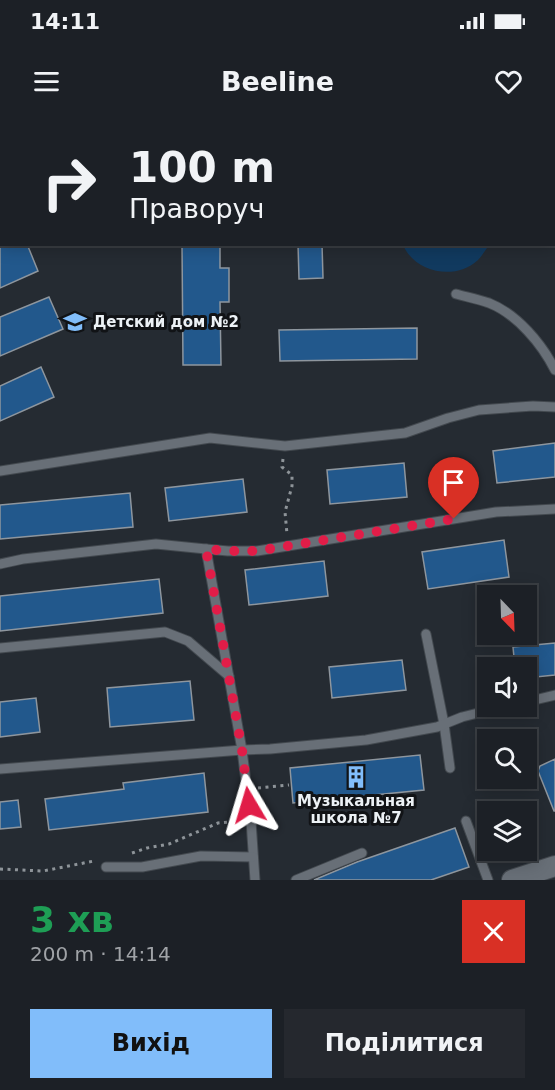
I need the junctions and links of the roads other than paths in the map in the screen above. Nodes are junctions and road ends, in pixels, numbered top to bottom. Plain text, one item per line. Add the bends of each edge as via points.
1 (456, 294) dead end
2 (555, 370) edge
3 (555, 407) edge
4 (0, 471) edge
5 (555, 509) edge
6 (206, 549) junction
7 (0, 564) edge
8 (426, 634) dead end
9 (0, 648) edge
10 (229, 676) junction
11 (555, 695) edge
12 (537, 699) edge
13 (477, 713) edge
14 (444, 724) junction
15 (242, 750) junction
16 (450, 768) dead end
17 (0, 769) edge
18 (466, 821) dead end
19 (362, 853) dead end
20 (253, 857) junction
21 (555, 866) edge
22 (106, 867) dead end
23 (255, 880) edge
24 (296, 880) edge
25 (488, 880) edge
26 (512, 880) edge

1 - 2 lane via 490,303 521,323
3 - 4 lane via 479,410 405,433 285,446 210,438
5 - 6 lane via 496,512 257,551
6 - 7 lane via 156,544
6 - 10 lane
8 - 14 lane
9 - 10 lane via 165,632 188,641
10 - 15 lane
11 - 12 lane
13 - 14 lane
14 - 15 lane via 366,740
14 - 16 lane
15 - 17 lane
15 - 20 lane
18 - 25 lane
19 - 24 lane
20 - 22 lane via 201,856 142,867
20 - 23 lane
21 - 26 street

